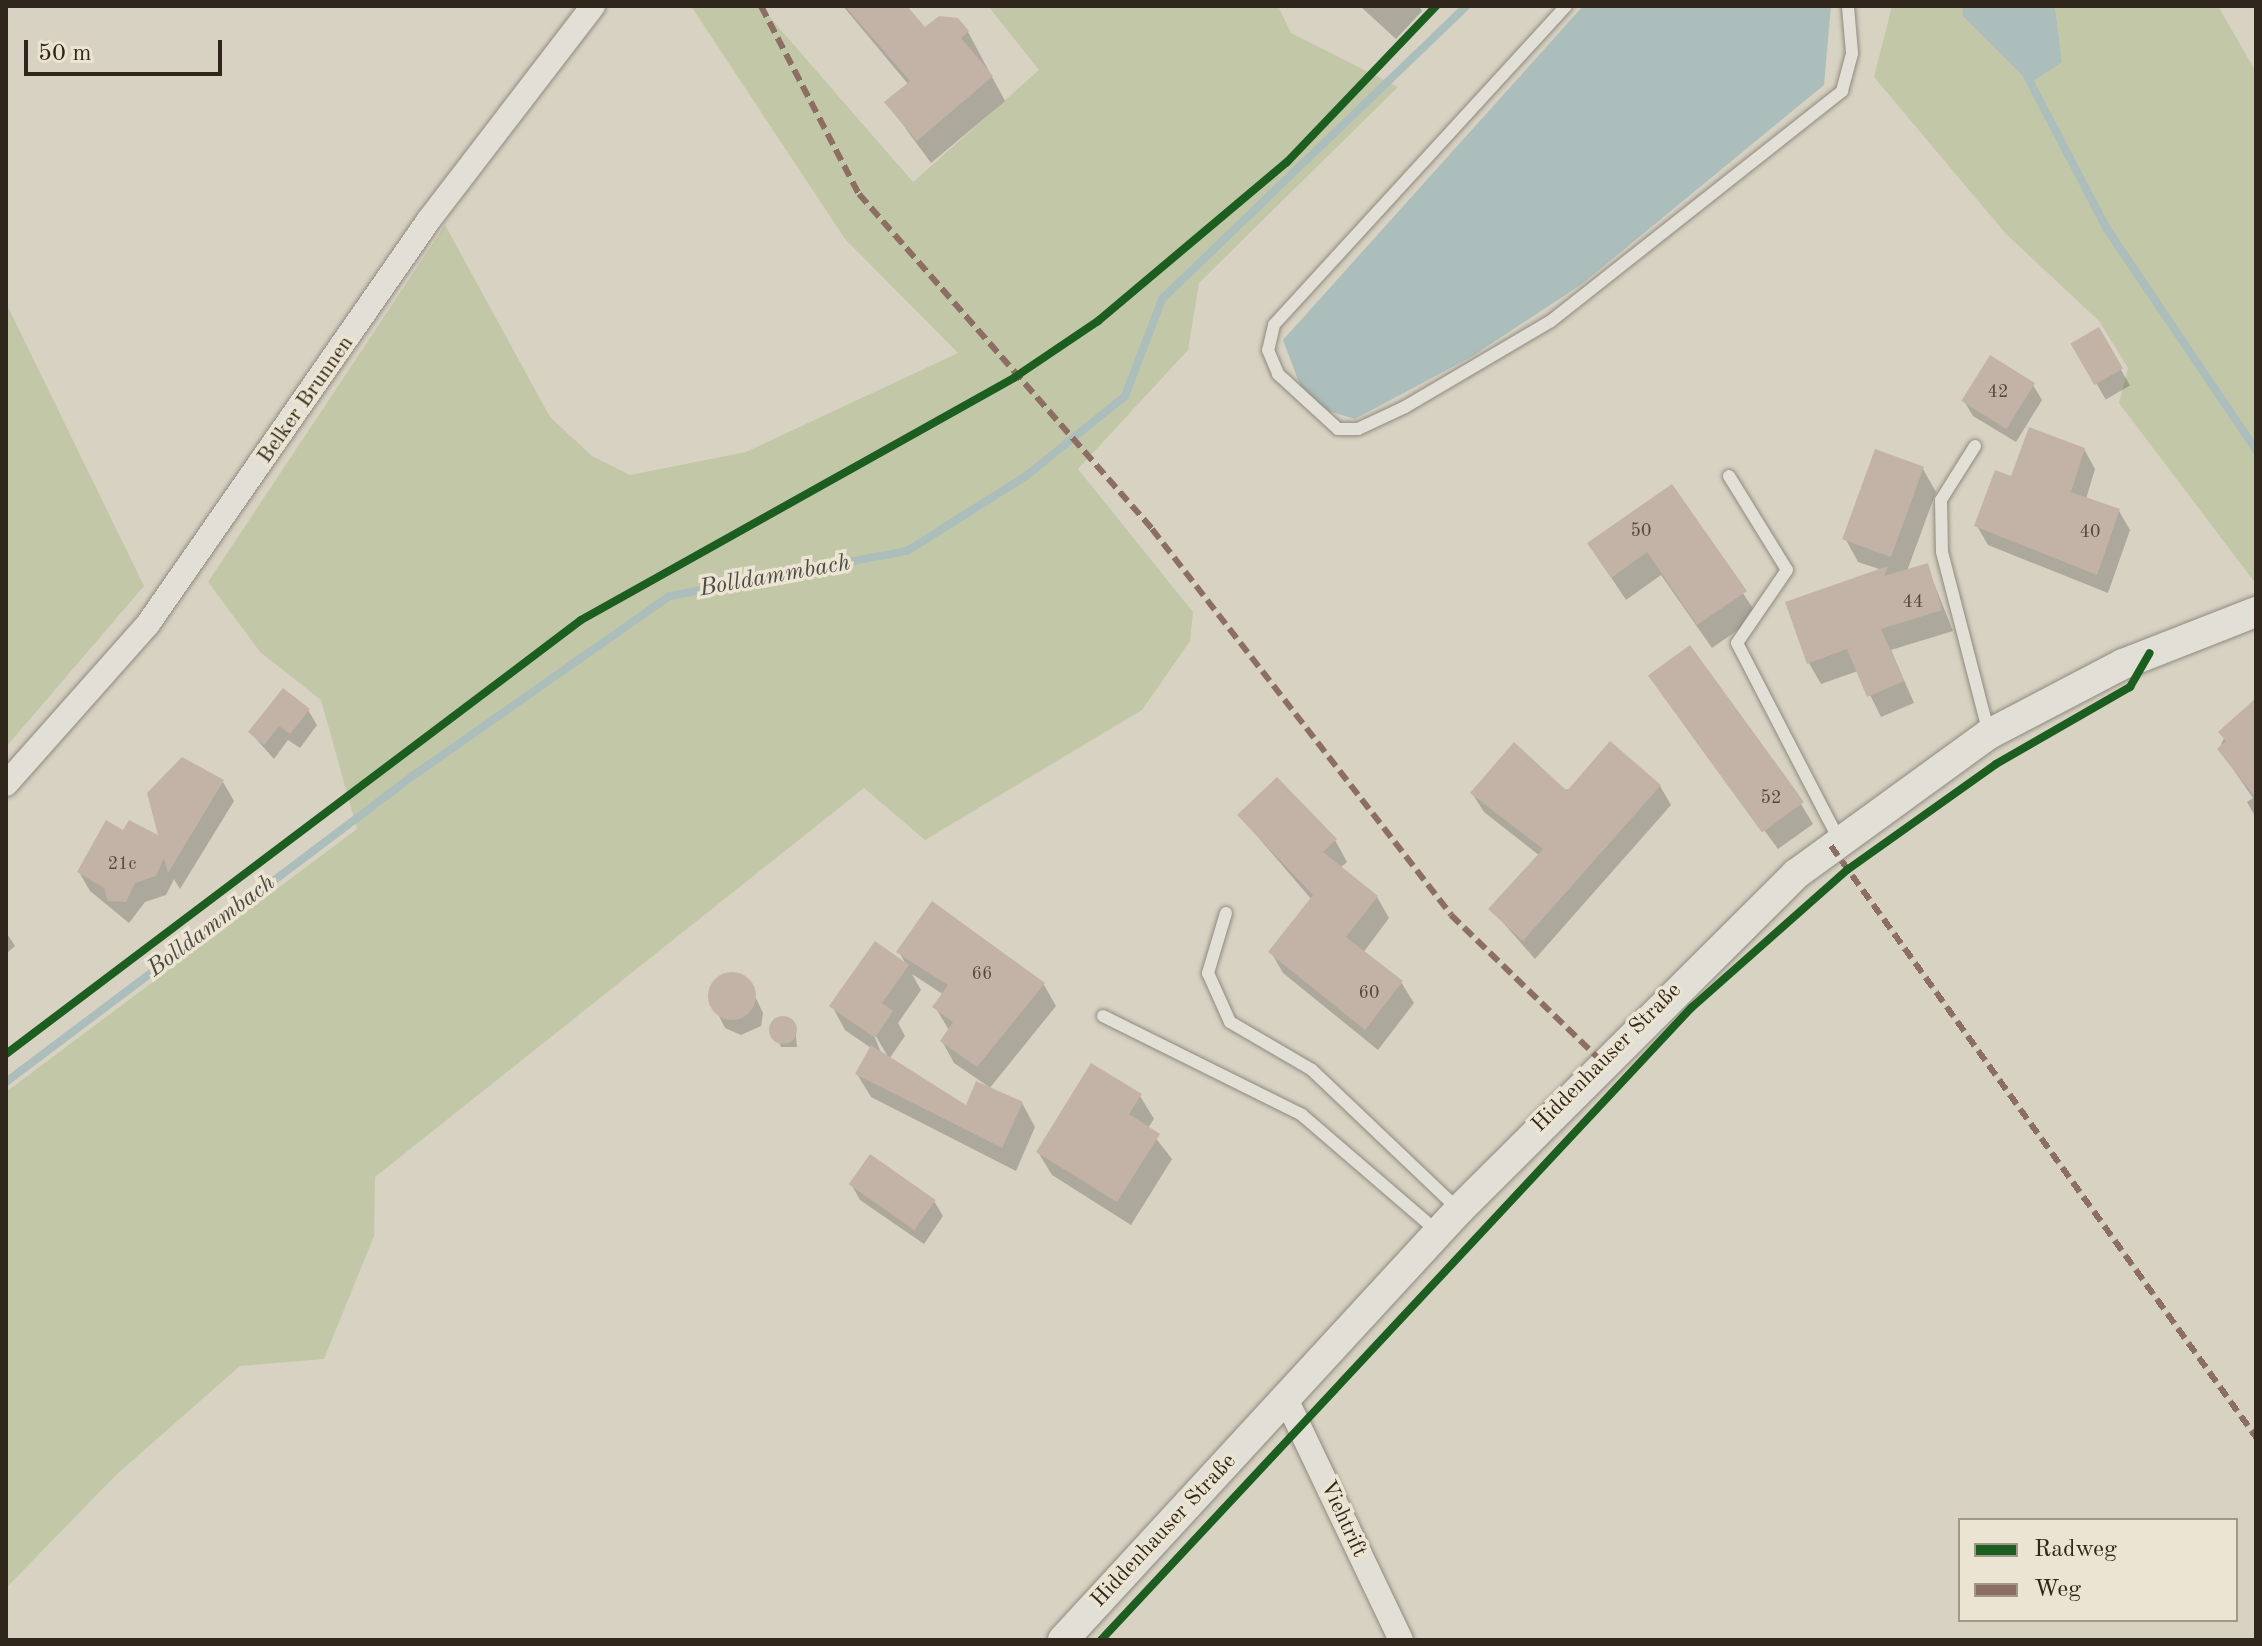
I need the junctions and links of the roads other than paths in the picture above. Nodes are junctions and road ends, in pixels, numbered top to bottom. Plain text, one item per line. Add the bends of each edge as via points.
1 (593, 6) edge
2 (1566, 6) edge
3 (1848, 6) edge
4 (1975, 446) dead end
5 (1729, 476) dead end
6 (2256, 612) edge
7 (1989, 734) junction
8 (6, 784) edge
9 (1839, 840) junction
10 (1226, 913) dead end
11 (1103, 1016) dead end
12 (1459, 1210) junction
13 (1438, 1232) junction
14 (1286, 1399) junction
15 (1063, 1640) edge
16 (1401, 1640) edge

1 - 8 street, Belker Brunnen via 428,221 148,624
2 - 3 lane via 1274,325 1268,350 1278,374 1338,429 1358,429 1405,407 1551,321 1842,91 1852,53
4 - 7 lane via 1941,500 1942,552
5 - 9 lane via 1787,570 1737,643
6 - 7 street, Hiddenhauser Straße via 2123,664
7 - 9 street, Hiddenhauser Straße
9 - 12 street, Hiddenhauser Straße via 1601,1061
10 - 12 lane via 1208,973 1230,1022 1312,1070
11 - 13 lane via 1302,1115
12 - 13 street, Hiddenhauser Straße
13 - 14 street, Hiddenhauser Straße
14 - 15 street, Hiddenhauser Straße
14 - 16 street, Viehtrift

